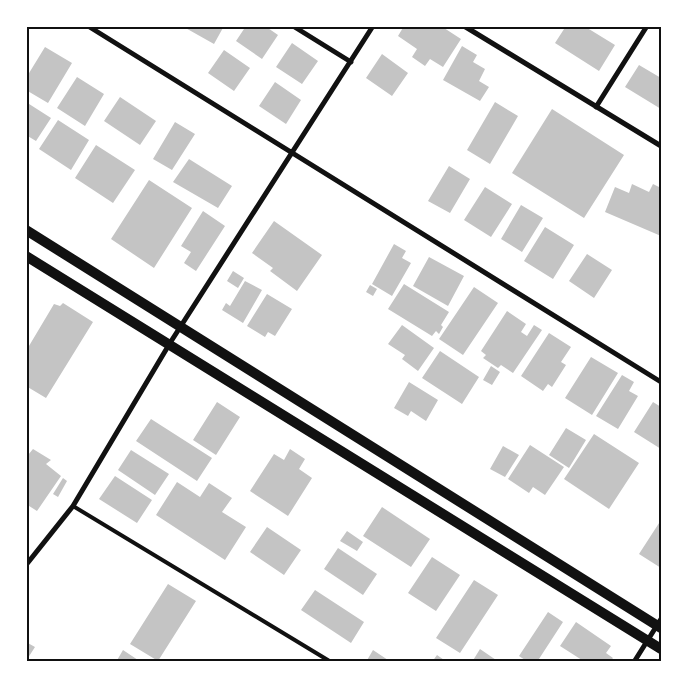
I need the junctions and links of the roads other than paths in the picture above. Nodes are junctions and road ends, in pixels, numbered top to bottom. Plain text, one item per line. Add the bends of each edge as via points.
1 (88, 26) edge
2 (293, 26) edge
3 (373, 26) edge
4 (464, 26) edge
5 (647, 26) edge
6 (351, 62) junction
7 (596, 107) junction
8 (661, 146) edge
9 (293, 154) junction
10 (26, 230) edge
11 (26, 256) edge
12 (180, 327) junction
13 (170, 343) junction
14 (661, 382) edge
15 (73, 506) junction
16 (26, 565) edge
17 (660, 624) edge
18 (648, 641) junction
19 (661, 649) edge
20 (331, 662) edge
21 (634, 662) edge

1 - 9 street
2 - 6 street
3 - 6 street
4 - 7 street
5 - 7 street
6 - 9 street
7 - 8 street
9 - 12 street
9 - 14 street
10 - 12 main road
11 - 13 main road
12 - 13 street
12 - 17 main road
13 - 15 street
13 - 18 main road
15 - 16 street
15 - 20 lane
17 - 18 street
18 - 19 main road
18 - 21 street

